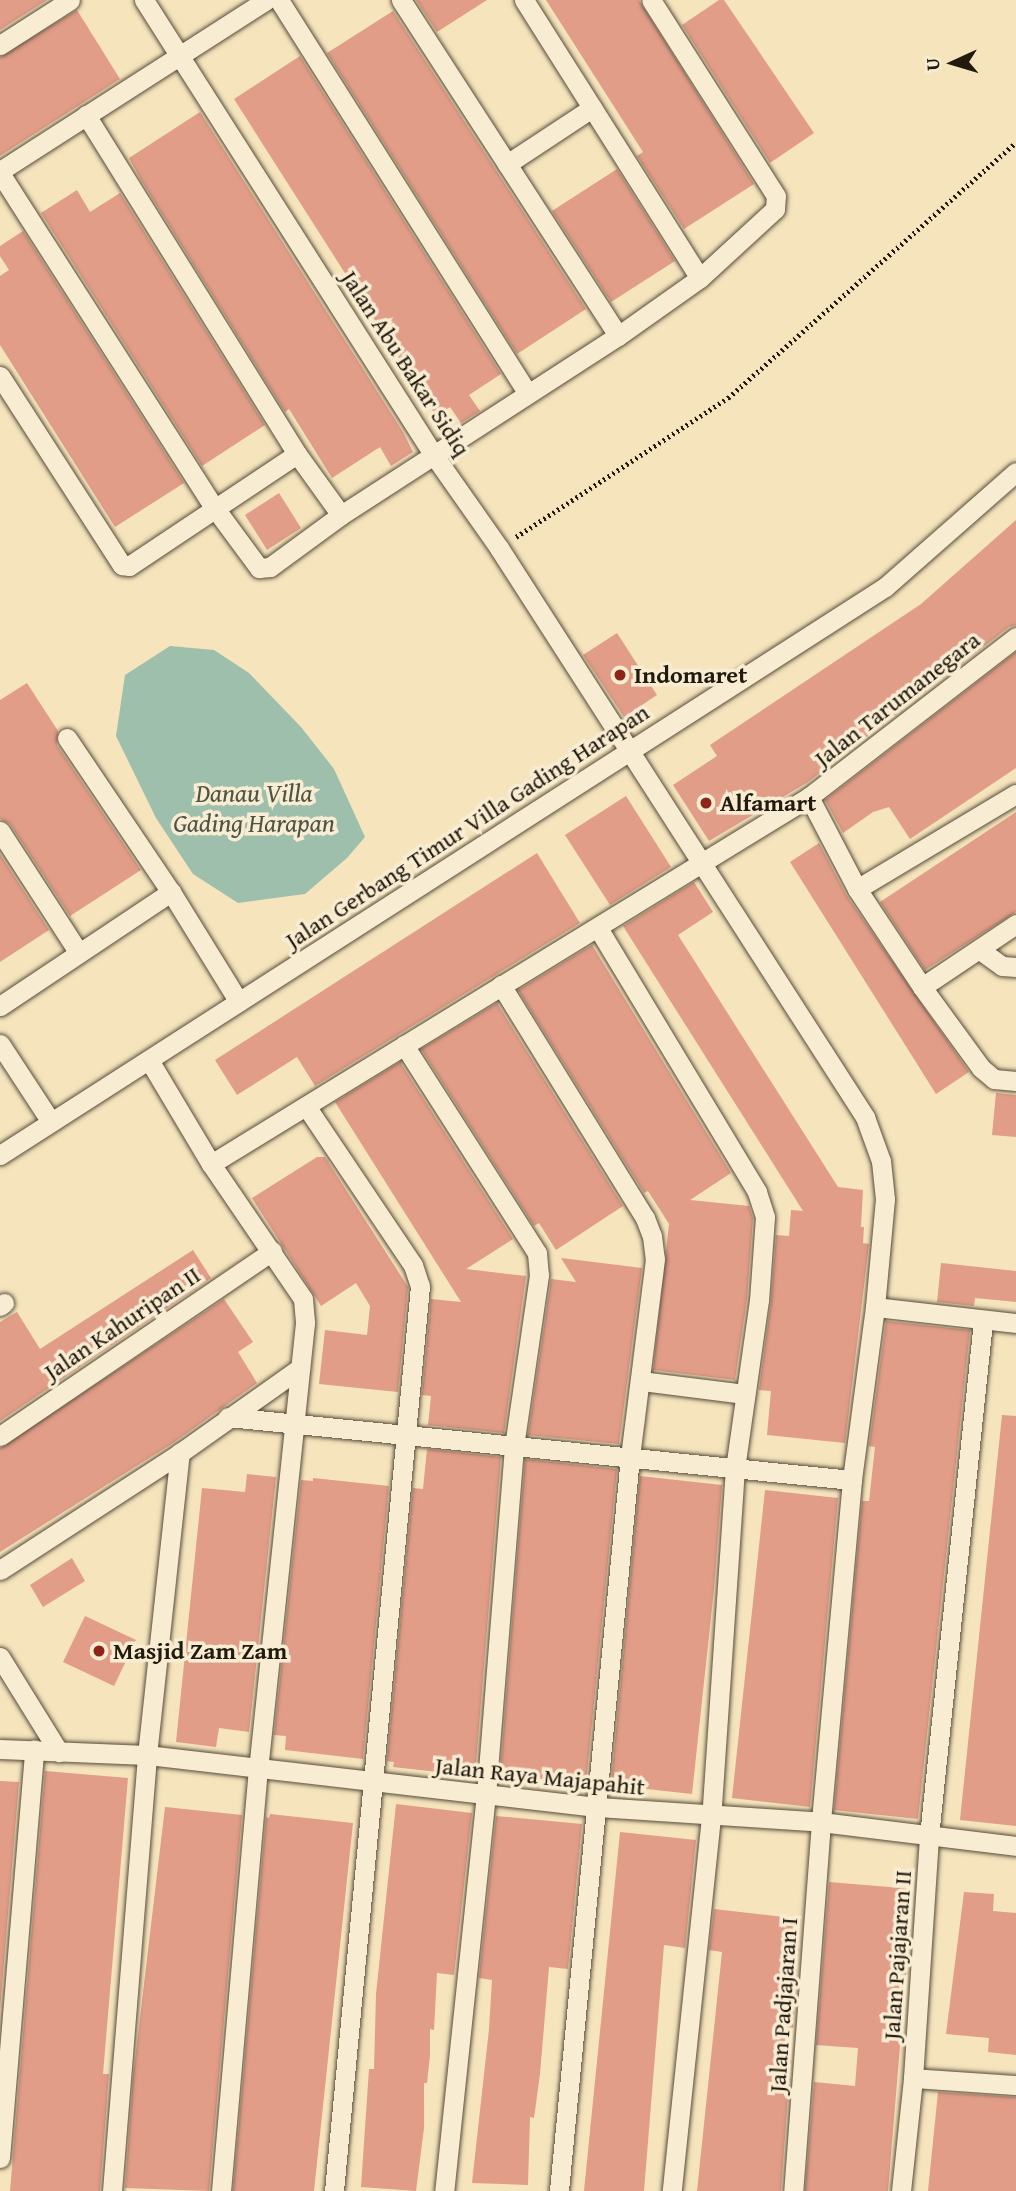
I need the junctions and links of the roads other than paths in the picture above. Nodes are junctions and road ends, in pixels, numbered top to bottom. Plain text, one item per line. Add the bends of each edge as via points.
1 (70, 0) edge
2 (144, 0) edge
3 (266, 0) edge
4 (279, 0) edge
5 (401, 0) edge
6 (524, 0) edge
7 (651, 0) edge
8 (0, 45) edge
9 (180, 55) junction
10 (592, 108) junction
11 (86, 115) junction
12 (507, 164) junction
13 (0, 172) edge
14 (700, 278) junction
15 (618, 336) junction
16 (0, 376) edge
17 (527, 392) junction
18 (297, 454) junction
19 (433, 454) junction
20 (1016, 472) edge
21 (214, 506) junction
22 (341, 515) junction
23 (1016, 637) edge
24 (67, 738) dead end
25 (629, 751) junction
26 (1016, 793) edge
27 (809, 797) junction
28 (0, 831) edge
29 (699, 863) junction
30 (856, 889) junction
31 (171, 892) junction
32 (1016, 924) edge
33 (598, 928) junction
34 (980, 950) junction
35 (79, 953) junction
36 (1016, 967) edge
37 (501, 985) junction
38 (922, 987) junction
39 (239, 1002) junction
40 (0, 1006) edge
41 (0, 1044) edge
42 (404, 1045) junction
43 (149, 1059) junction
44 (1016, 1081) edge
45 (306, 1106) junction
46 (51, 1122) junction
47 (0, 1155) edge
48 (211, 1164) junction
49 (272, 1251) junction
50 (875, 1307) junction
51 (983, 1321) junction
52 (1016, 1323) edge
53 (300, 1368) junction
54 (642, 1381) junction
55 (745, 1394) junction
56 (228, 1416) junction
57 (293, 1422) junction
58 (404, 1434) junction
59 (0, 1436) edge
60 (514, 1447) junction
61 (180, 1453) junction
62 (630, 1457) junction
63 (736, 1468) junction
64 (852, 1480) junction
65 (0, 1570) edge
66 (0, 1657) edge
67 (0, 1749) edge
68 (34, 1749) junction
69 (59, 1752) junction
70 (147, 1755) junction
71 (258, 1768) junction
72 (372, 1783) junction
73 (486, 1794) junction
74 (598, 1807) junction
75 (711, 1817) junction
76 (821, 1822) junction
77 (929, 1836) junction
78 (1016, 1846) edge
79 (913, 2078) junction
80 (1016, 2085) edge
81 (0, 2158) edge
82 (112, 2191) edge
83 (220, 2191) edge
84 (334, 2191) edge
85 (444, 2191) edge
86 (559, 2191) edge
87 (672, 2191) edge
88 (793, 2191) edge
89 (901, 2191) edge

1 - 8 street
2 - 9 street, Jalan Abu Bakar Sidiq
3 - 9 street
4 - 17 street
5 - 12 street
6 - 10 street
7 - 14 street via 777,202 775,209
9 - 11 street
9 - 19 street, Jalan Abu Bakar Sidiq
10 - 12 street
10 - 14 street
11 - 13 street
11 - 18 street
12 - 15 street
13 - 21 street
14 - 15 street
15 - 17 street
16 - 21 street via 122,565 129,566
17 - 19 street
18 - 21 street
18 - 22 street
19 - 22 street
19 - 25 street, Jalan Abu Bakar Sidiq
20 - 25 street, Jalan Gerbang Timur Villa Gading Harapan via 885,587
21 - 22 street via 258,568 270,567
23 - 27 street, Jalan Tarumanegara
24 - 31 street
25 - 29 street, Jalan Abu Bakar Sidiq
25 - 39 street, Jalan Gerbang Timur Villa Gading Harapan
26 - 30 street
27 - 29 street, Jalan Tarumanegara
27 - 30 street
28 - 35 street
29 - 33 street, Jalan Tarumanegara
29 - 50 street, Jalan Abu Bakar Sidiq via 865,1117 886,1186
30 - 38 street
31 - 35 street
31 - 39 street
32 - 34 street
33 - 37 street, Jalan Tarumanegara
33 - 55 street via 763,1203 759,1300
34 - 36 street via 1002,966
34 - 38 street
35 - 40 street
37 - 42 street, Jalan Tarumanegara
37 - 54 street via 652,1236 655,1259
38 - 44 street via 988,1075
39 - 43 street, Jalan Gerbang Timur Villa Gading Harapan
41 - 46 street
42 - 45 street, Jalan Tarumanegara
42 - 60 street via 537,1253 539,1275
43 - 46 street, Jalan Gerbang Timur Villa Gading Harapan
43 - 48 street
45 - 48 street, Jalan Tarumanegara
45 - 58 street via 413,1265 420,1286
46 - 47 street, Jalan Gerbang Timur Villa Gading Harapan
48 - 49 street
49 - 53 street via 303,1300
49 - 59 street, Jalan Kahuripan II
50 - 51 street
50 - 64 street, Jalan Padjajaran I
51 - 52 street
51 - 77 street, Jalan Pajajaran II
53 - 56 street
53 - 57 street
54 - 55 street
54 - 62 street
55 - 63 street
56 - 57 street
56 - 61 street
57 - 58 street
57 - 71 street
58 - 60 street
58 - 72 street
60 - 62 street
60 - 73 street
61 - 65 street
61 - 70 street
62 - 63 street
62 - 74 street
63 - 64 street
63 - 75 street
64 - 76 street, Jalan Padjajaran I
66 - 69 street
67 - 68 street, Jalan Raya Majapahit
68 - 69 street, Jalan Raya Majapahit
68 - 81 street
69 - 70 street, Jalan Raya Majapahit
70 - 71 street, Jalan Raya Majapahit
70 - 82 street
71 - 72 street, Jalan Raya Majapahit
71 - 83 street
72 - 73 street, Jalan Raya Majapahit
72 - 84 street
73 - 74 street, Jalan Raya Majapahit
73 - 85 street
74 - 75 street, Jalan Raya Majapahit
74 - 86 street
75 - 76 street, Jalan Raya Majapahit
75 - 87 street
76 - 77 street, Jalan Raya Majapahit
76 - 88 street, Jalan Padjajaran I
77 - 78 street, Jalan Raya Majapahit
77 - 79 street, Jalan Pajajaran II
79 - 80 street
79 - 89 street, Jalan Pajajaran II

